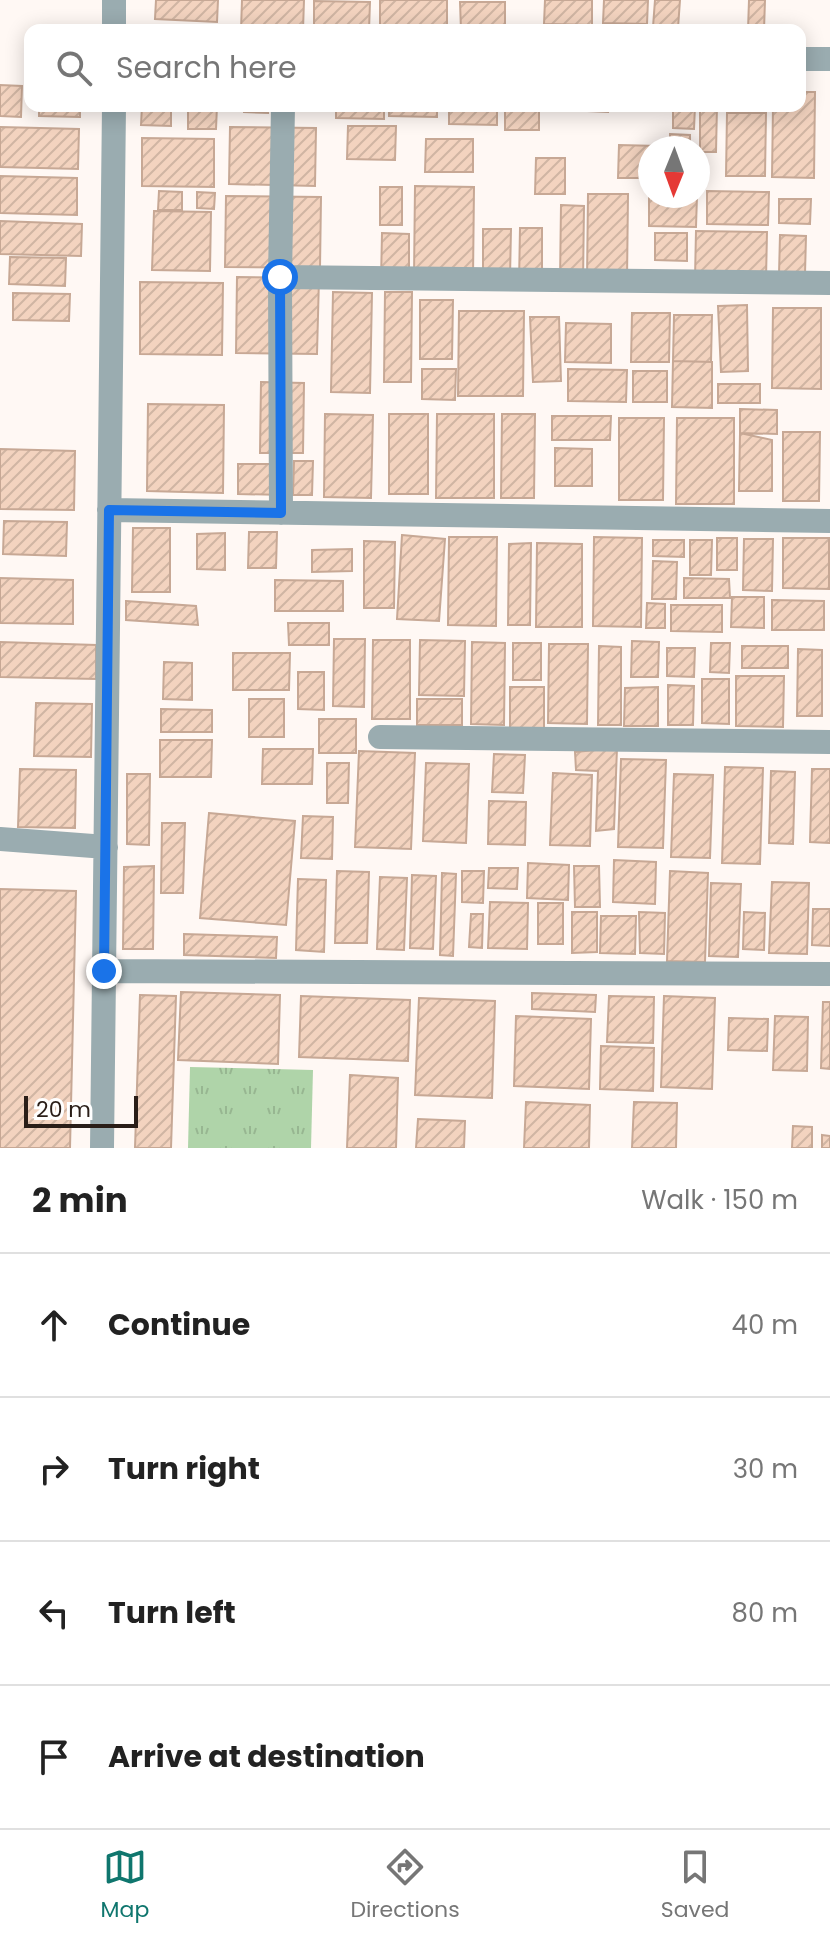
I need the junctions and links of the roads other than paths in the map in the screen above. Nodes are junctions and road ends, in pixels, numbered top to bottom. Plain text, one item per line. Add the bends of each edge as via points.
1 (114, 0) edge
2 (114, 24) edge
3 (806, 59) edge
4 (830, 59) edge
5 (114, 112) edge
6 (283, 112) edge
7 (280, 277) junction
8 (830, 283) edge
9 (109, 510) junction
10 (281, 513) junction
11 (830, 521) edge
12 (380, 737) dead end
13 (830, 742) edge
14 (0, 839) edge
15 (106, 847) junction
16 (104, 971) junction
17 (830, 974) edge
18 (102, 1148) edge

1 - 2 street
3 - 4 street
5 - 9 street
6 - 7 street
7 - 8 street
7 - 10 street
9 - 10 street
9 - 15 street
10 - 11 street
12 - 13 street
14 - 15 street
15 - 16 street
16 - 17 street
16 - 18 street

